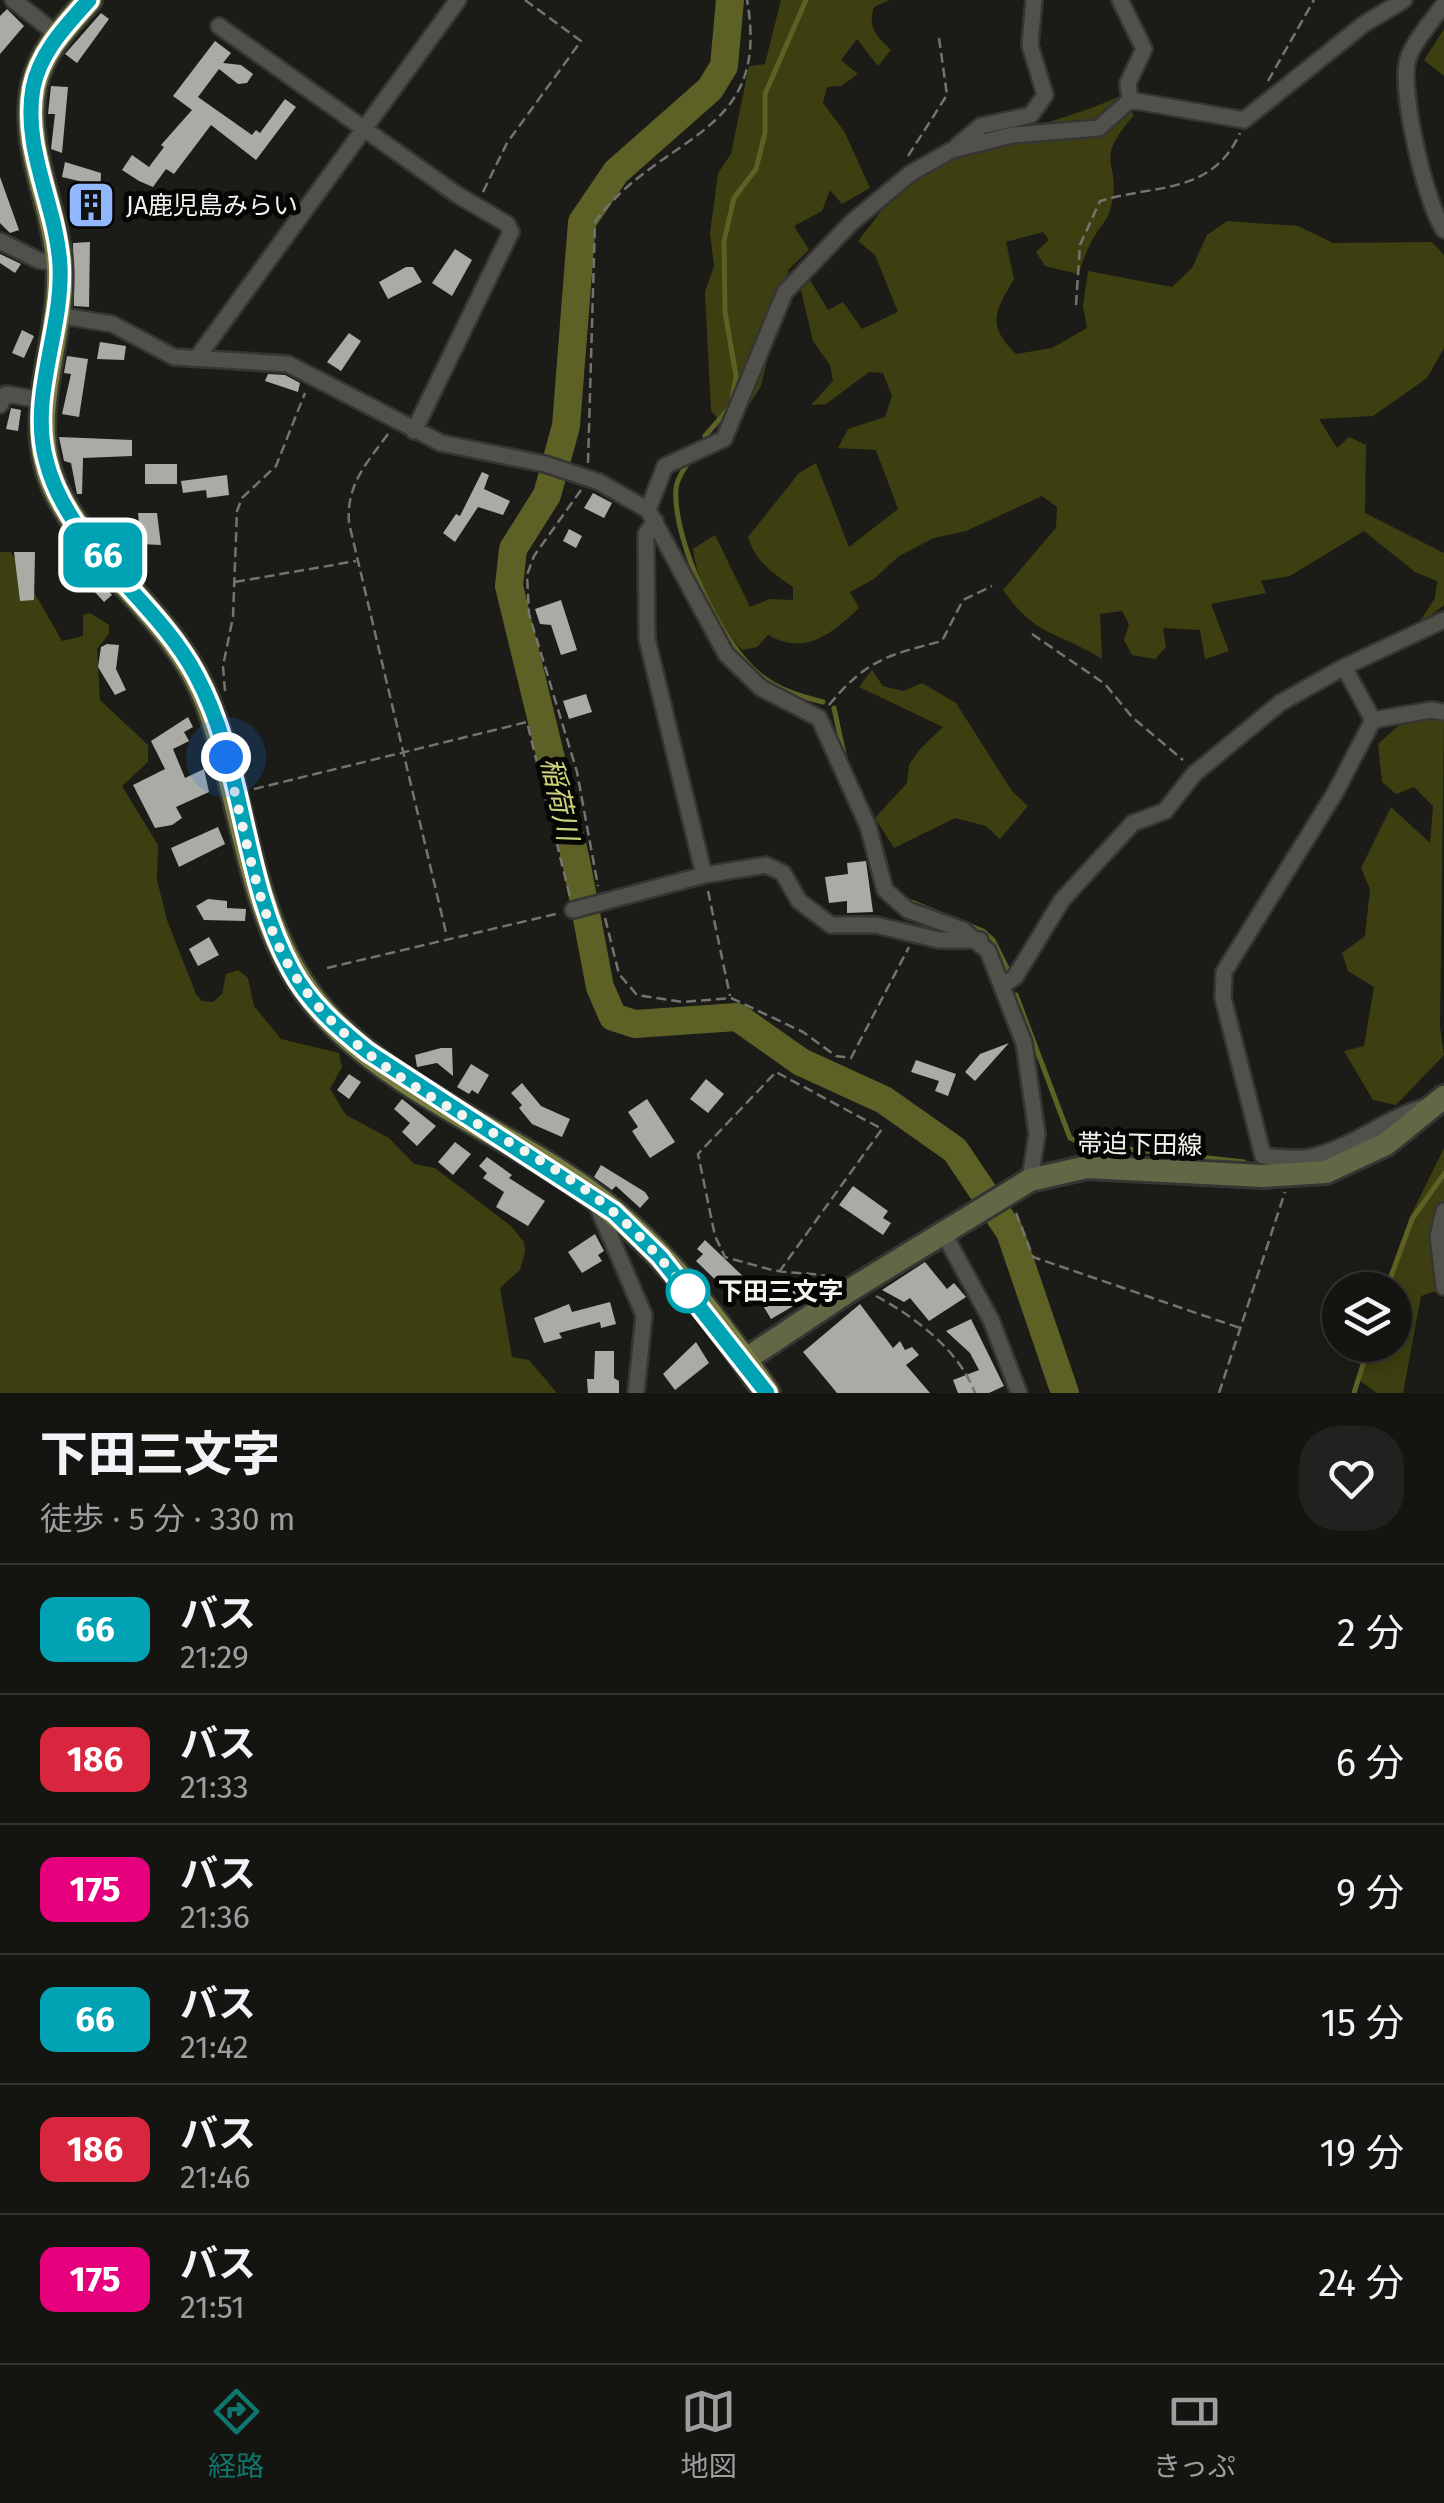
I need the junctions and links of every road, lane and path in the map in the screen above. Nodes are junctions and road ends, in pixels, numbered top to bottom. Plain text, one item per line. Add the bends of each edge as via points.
1 (13, 0) edge
2 (89, 0) edge
3 (458, 0) edge
4 (525, 0) edge
5 (1034, 0) edge
6 (1120, 0) edge
7 (1314, 0) edge
8 (1404, 0) edge
9 (1444, 4) edge
10 (219, 26) dead end
11 (58, 35) junction
12 (939, 38) dead end
13 (1268, 80) dead end
14 (1130, 100) junction
15 (1247, 118) junction
16 (363, 127) junction
17 (950, 151) junction
18 (899, 166) dead end
19 (475, 207) junction
20 (1444, 230) edge
21 (0, 242) edge
22 (60, 264) junction
23 (1076, 305) dead end
24 (57, 315) junction
25 (197, 358) junction
26 (311, 372) junction
27 (42, 400) junction
28 (0, 405) edge
29 (396, 423) junction
30 (414, 431) junction
31 (652, 515) junction
32 (358, 560) junction
33 (234, 582) junction
34 (992, 586) dead end
35 (1444, 620) edge
36 (1032, 634) dead end
37 (1344, 667) junction
38 (226, 697) dead end
39 (1444, 712) edge
40 (819, 718) junction
41 (1373, 720) junction
42 (402, 750) junction
43 (1196, 772) junction
44 (236, 794) junction
45 (704, 875) junction
46 (574, 910) junction
47 (447, 939) junction
48 (980, 940) junction
49 (327, 968) dead end
50 (1004, 984) junction
51 (731, 998) dead end
52 (1439, 1100) edge
53 (1290, 1176) junction
54 (1030, 1180) junction
55 (592, 1195) junction
56 (1004, 1195) junction
57 (1444, 1211) edge
58 (944, 1234) junction
59 (779, 1272) junction
60 (853, 1287) junction
61 (1444, 1287) edge
62 (1240, 1328) junction
63 (744, 1360) junction
64 (636, 1393) edge
65 (767, 1393) edge
66 (975, 1393) edge
67 (1019, 1393) edge
68 (1219, 1393) edge

1 - 11 street
2 - 11 main road
3 - 16 street
4 - 19 path via 580,41 507,143
5 - 17 street via 1030,45 1044,96 1030,115 981,126
6 - 14 street via 1144,50 1128,83
7 - 13 path
8 - 15 street
9 - 20 street via 1408,57 1407,78 1423,180
10 - 16 street
11 - 22 main road via 40,65 32,138
12 - 18 path via 946,96
14 - 15 street
14 - 17 street via 1099,128 1012,136
15 - 23 path via 1215,171 1100,201 1080,245
16 - 19 street
16 - 25 street
17 - 31 street via 852,222 792,282 772,313 724,439 665,466
19 - 30 street via 511,232
21 - 22 street
22 - 24 main road
24 - 25 street via 112,324 174,357
24 - 27 main road
25 - 26 street via 265,360
26 - 29 street
26 - 33 path via 276,466 236,511
27 - 28 street via 6,394
27 - 44 main road via 40,435 60,498 187,658
29 - 30 street
29 - 32 path via 347,498
30 - 31 street via 587,478
31 - 40 street via 726,654 762,688
31 - 45 street via 646,534 647,638
32 - 33 path
32 - 42 path
33 - 38 path via 222,666
34 - 40 path via 963,600 942,641 880,657 854,674
35 - 37 street
36 - 43 path via 1106,684 1132,717
37 - 41 street
37 - 43 street via 1280,703
39 - 41 street
40 - 48 street via 868,826 885,890 908,910
41 - 52 street via 1336,793 1224,972 1223,998 1263,1156 1308,1158
42 - 44 path
42 - 46 path via 527,722
42 - 47 path
43 - 50 street via 1165,811 1133,822 1092,866
44 - 55 main road via 276,937 322,1011 394,1070
45 - 46 street
45 - 48 street via 766,864 783,873 799,902 830,924
45 - 51 path
46 - 47 path
47 - 49 path
48 - 50 street
50 - 54 street via 1024,1043 1037,1134
52 - 53 main road, 帯迫下田線 via 1386,1144 1348,1164
53 - 54 main road, 帯迫下田線 via 1108,1166
53 - 62 path
54 - 56 main road, 帯迫下田線
55 - 63 main road via 660,1257
55 - 64 street via 644,1315
56 - 58 main road, 帯迫下田線
56 - 62 path via 1033,1257
57 - 61 street via 1438,1236
58 - 60 main road, 帯迫下田線
58 - 67 street via 991,1320
59 - 59 path via 725,1256 698,1154 776,1072 882,1129
59 - 60 path via 828,1275
60 - 63 main road, 帯迫下田線
60 - 66 path via 900,1309 935,1337 968,1373
62 - 68 path
63 - 65 main road

